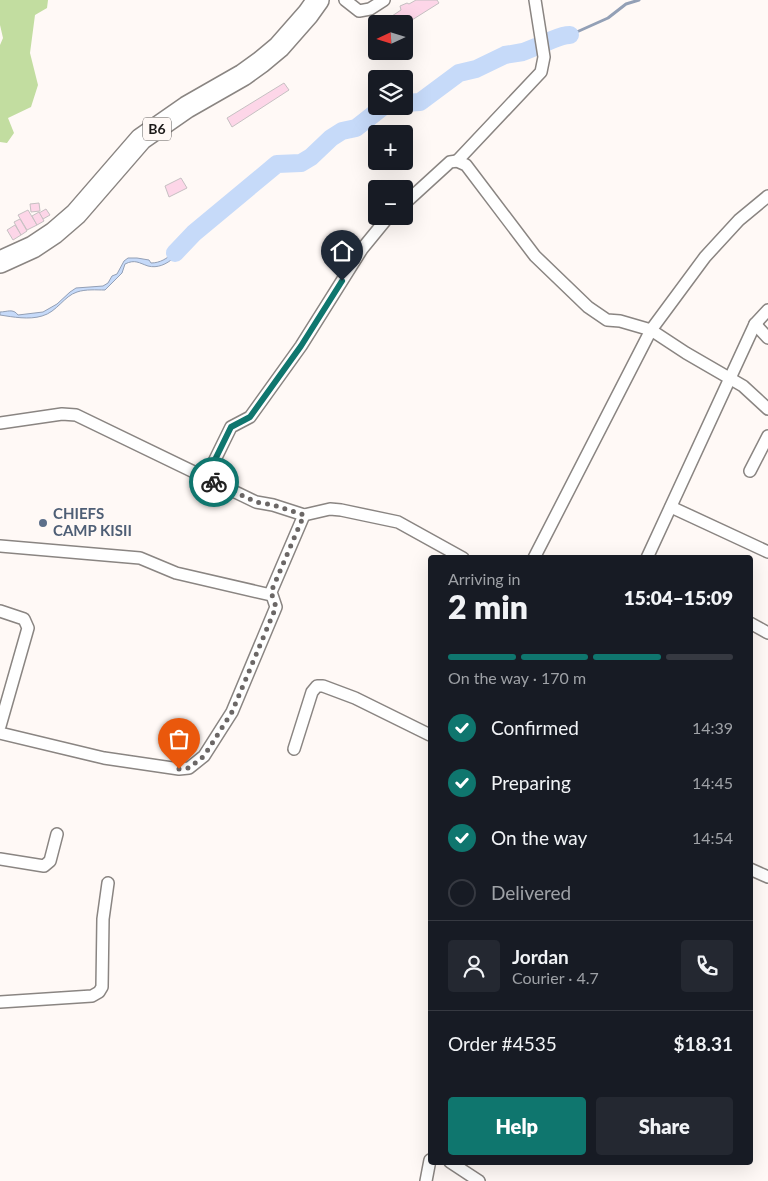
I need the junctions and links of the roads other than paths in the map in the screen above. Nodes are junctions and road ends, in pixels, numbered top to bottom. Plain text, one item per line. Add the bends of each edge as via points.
1 (318, 0) edge
2 (345, 0) edge
3 (384, 0) edge
4 (535, 0) edge
5 (457, 162) junction
6 (413, 196) edge
7 (768, 196) edge
8 (382, 225) edge
9 (0, 262) edge
10 (768, 310) edge
11 (755, 324) junction
12 (651, 330) junction
13 (768, 338) edge
14 (730, 378) junction
15 (768, 409) edge
16 (0, 423) edge
17 (768, 436) edge
18 (750, 471) dead end
19 (206, 478) junction
20 (671, 507) junction
21 (304, 515) junction
22 (0, 546) edge
23 (768, 552) edge
24 (458, 555) edge
25 (536, 555) edge
26 (648, 555) edge
27 (271, 595) junction
28 (0, 611) edge
29 (753, 625) edge
30 (768, 633) edge
31 (0, 726) edge
32 (0, 733) edge
33 (428, 734) edge
34 (294, 750) dead end
35 (57, 834) dead end
36 (0, 859) edge
37 (753, 870) edge
38 (768, 877) edge
39 (108, 883) dead end
40 (0, 1002) edge
41 (429, 1165) edge
42 (455, 1165) edge
43 (426, 1181) edge
44 (479, 1181) edge

1 - 9 highway, B6 via 261,62 141,139 102,185 54,233
2 - 3 street via 360,11
4 - 5 street via 544,57 541,72
5 - 6 street via 450,162
5 - 12 street via 466,164 535,256 588,307 607,320
7 - 12 street via 739,220 705,257
8 - 19 street via 362,249 301,346 250,417 231,427
10 - 11 street
11 - 13 street
11 - 14 street
12 - 14 street
12 - 25 street
14 - 15 street
14 - 20 street
16 - 19 street via 76,415
17 - 18 street
19 - 21 street via 256,502
20 - 23 street
20 - 26 street
21 - 24 street via 330,509 398,522
21 - 27 street
22 - 27 street via 140,558 176,573
27 - 32 street via 276,607 232,712 204,756 189,768 104,758
28 - 31 street via 24,619 28,628
29 - 30 street
33 - 34 street via 355,698 317,686 312,692
35 - 36 street via 50,861 44,866
37 - 38 street
39 - 40 street via 102,933 102,987 99,992 92,996
41 - 43 street
42 - 44 street

